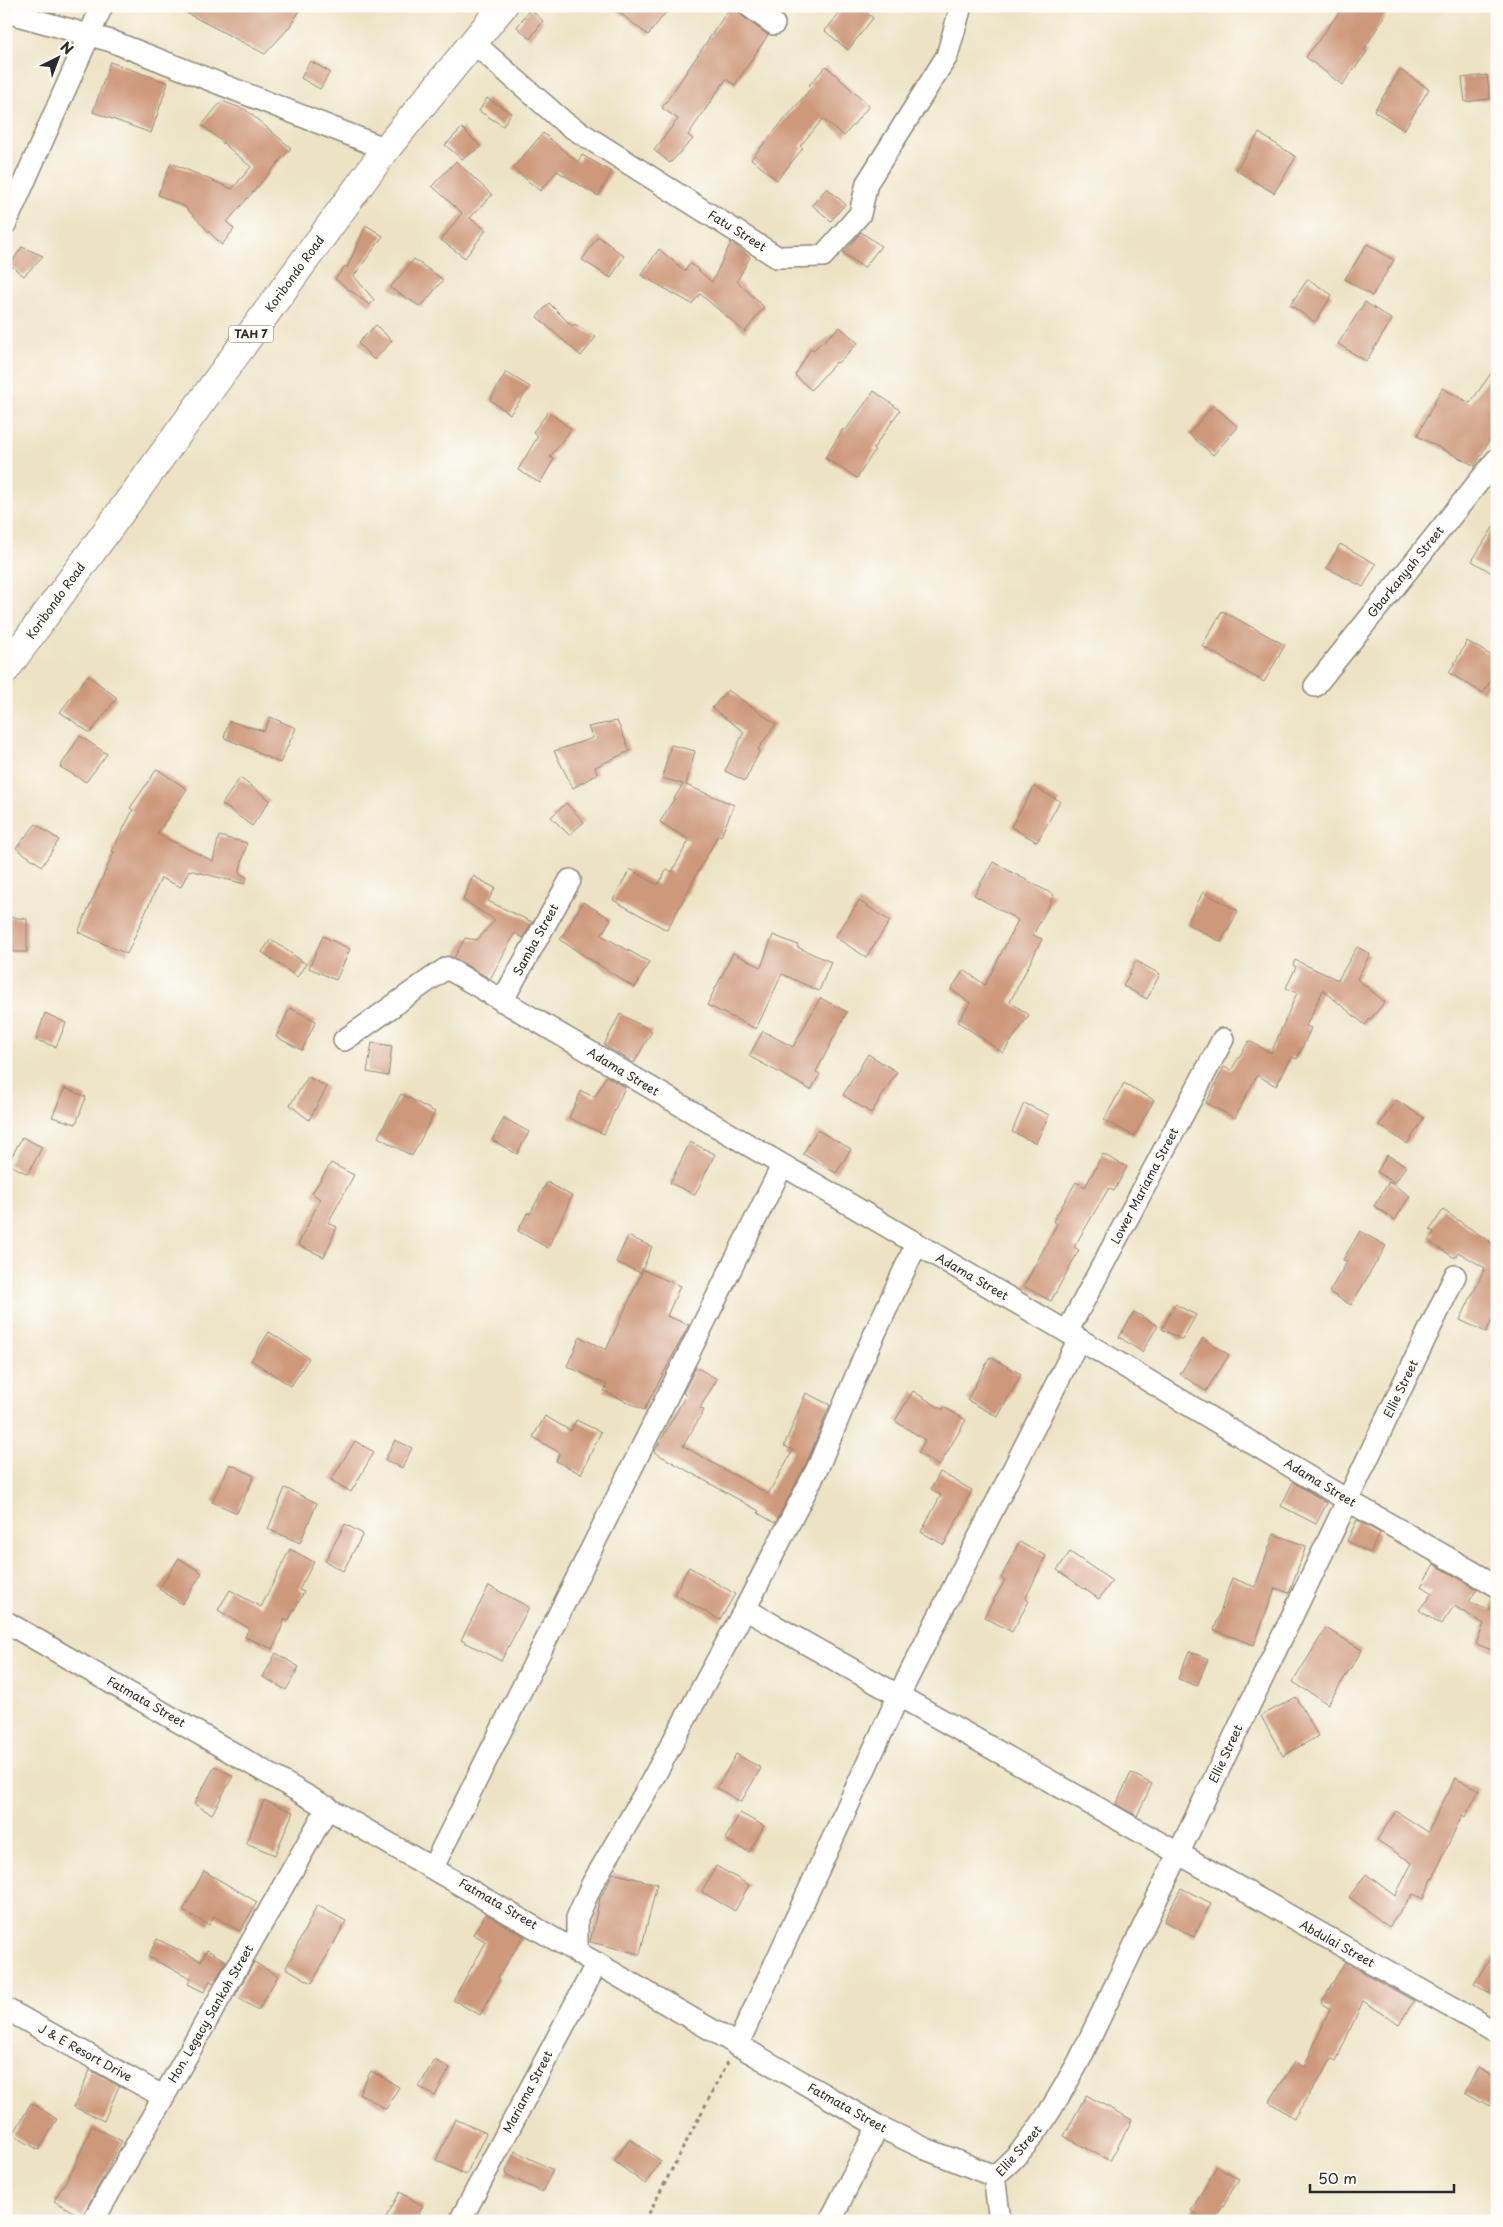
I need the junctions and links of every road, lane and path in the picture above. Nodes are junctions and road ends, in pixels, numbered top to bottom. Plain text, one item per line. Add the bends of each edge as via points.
1 (102, 6) edge
2 (503, 6) edge
3 (749, 6) edge
4 (961, 6) edge
5 (6, 12) edge
6 (774, 24) dead end
7 (86, 43) junction
8 (474, 43) junction
9 (386, 149) junction
10 (6, 223) edge
11 (1497, 459) edge
12 (6, 669) edge
13 (1315, 686) dead end
14 (570, 880) dead end
15 (502, 1000) junction
16 (1223, 1039) dead end
17 (344, 1040) dead end
18 (782, 1166) junction
19 (916, 1245) junction
20 (1455, 1276) dead end
21 (1073, 1336) junction
22 (1347, 1500) junction
23 (1497, 1586) edge
24 (745, 1610) junction
25 (6, 1622) edge
26 (898, 1698) junction
27 (328, 1807) junction
28 (1178, 1854) junction
29 (433, 1866) junction
30 (577, 1953) junction
31 (597, 1963) junction
32 (6, 2009) edge
33 (1497, 2033) edge
34 (737, 2046) junction
35 (164, 2097) junction
36 (878, 2126) junction
37 (994, 2176) junction
38 (93, 2221) edge
39 (460, 2221) edge
40 (645, 2221) edge
41 (830, 2221) edge
42 (1000, 2221) edge

1 - 7 street
2 - 8 highway, Koribondo Road / TAH 7
3 - 6 street
4 - 8 street, Fatu Street via 947,56 868,183 860,214 823,256 777,257 565,124
5 - 7 street
7 - 9 street via 111,40
7 - 10 street
8 - 9 highway, Koribondo Road / TAH 7
9 - 12 highway, Koribondo Road / TAH 7
11 - 13 street, Gbarkanyah Street
14 - 15 street, Samba Street
15 - 17 street, Adama Street via 447,968
15 - 18 street, Adama Street
16 - 21 street, Lower Mariama Street
18 - 19 street, Adama Street
18 - 29 street
19 - 21 street, Adama Street
19 - 24 street via 818,1467
20 - 22 street, Ellie Street
21 - 22 street, Adama Street
21 - 26 street, Lower Mariama Street
22 - 23 street, Adama Street
22 - 28 street, Ellie Street
24 - 26 street, Abdulai Street
24 - 30 street via 592,1884 577,1918
25 - 27 street, Fatmata Street
26 - 28 street, Abdulai Street
26 - 34 street, Lower Mariama Street
27 - 29 street, Fatmata Street
27 - 35 street, Hon. Legacy Sankoh Street
28 - 33 street, Abdulai Street
28 - 37 street, Ellie Street via 1080,2061 1039,2130
29 - 30 street, Fatmata Street
30 - 31 street, Fatmata Street
31 - 34 street, Fatmata Street
31 - 39 street, Mariama Street
32 - 35 street, J & E Resort Drive
34 - 36 street, Fatmata Street
34 - 40 path
35 - 38 street, Hon. Legacy Sankoh Street
36 - 37 street, Fatmata Street via 926,2150
36 - 41 street
37 - 42 street, Ellie Street

